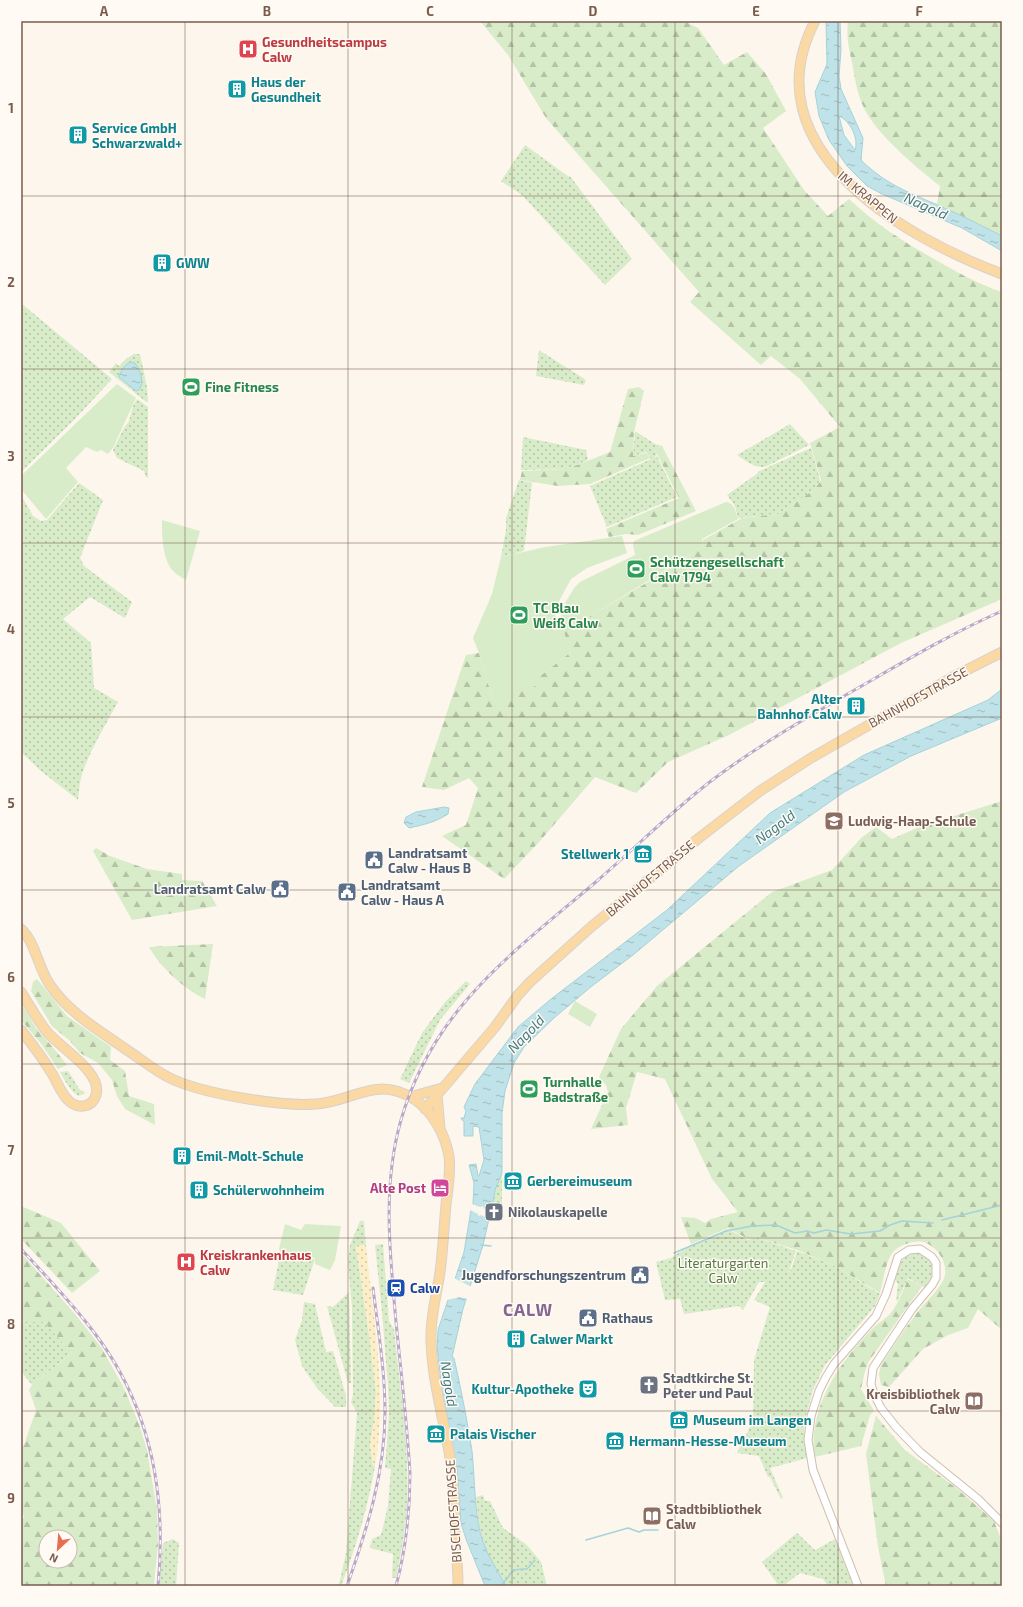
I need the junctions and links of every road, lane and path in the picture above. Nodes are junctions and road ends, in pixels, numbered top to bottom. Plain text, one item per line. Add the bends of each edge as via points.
1 (815, 21) edge
2 (1002, 274) edge
3 (1002, 652) edge
4 (21, 929) edge
5 (21, 992) edge
6 (21, 1030) edge
7 (440, 1092) junction
8 (410, 1097) junction
9 (425, 1109) junction
10 (440, 1128) junction
11 (1002, 1523) edge
12 (458, 1586) edge
13 (858, 1586) edge

1 - 2 main road, IM KRAPPEN via 801,57 799,88 806,124 832,167 875,206 902,224 946,250
3 - 7 main road, BAHNHOFSTRASSE via 811,758 760,791 710,829 530,982 496,1027
4 - 8 main road via 28,937 46,979 67,1006 170,1078 201,1089 283,1103 323,1103 376,1089 386,1089
5 - 6 main road via 48,1033 94,1079 97,1087 94,1100 84,1106 78,1106 68,1100 41,1055
7 - 8 main road
7 - 9 main road, BAHNHOFSTRASSE
7 - 10 main road
8 - 9 main road
9 - 10 main road
10 - 12 main road, BISCHOFSTRASSE via 449,1158 443,1251 431,1338 437,1395 453,1478
11 - 13 street via 978,1499 920,1452 896,1427 874,1394 871,1384 873,1368 936,1278 936,1263 932,1257 920,1250 909,1250 898,1257 876,1316 834,1364 826,1377 811,1416 808,1440 813,1470

